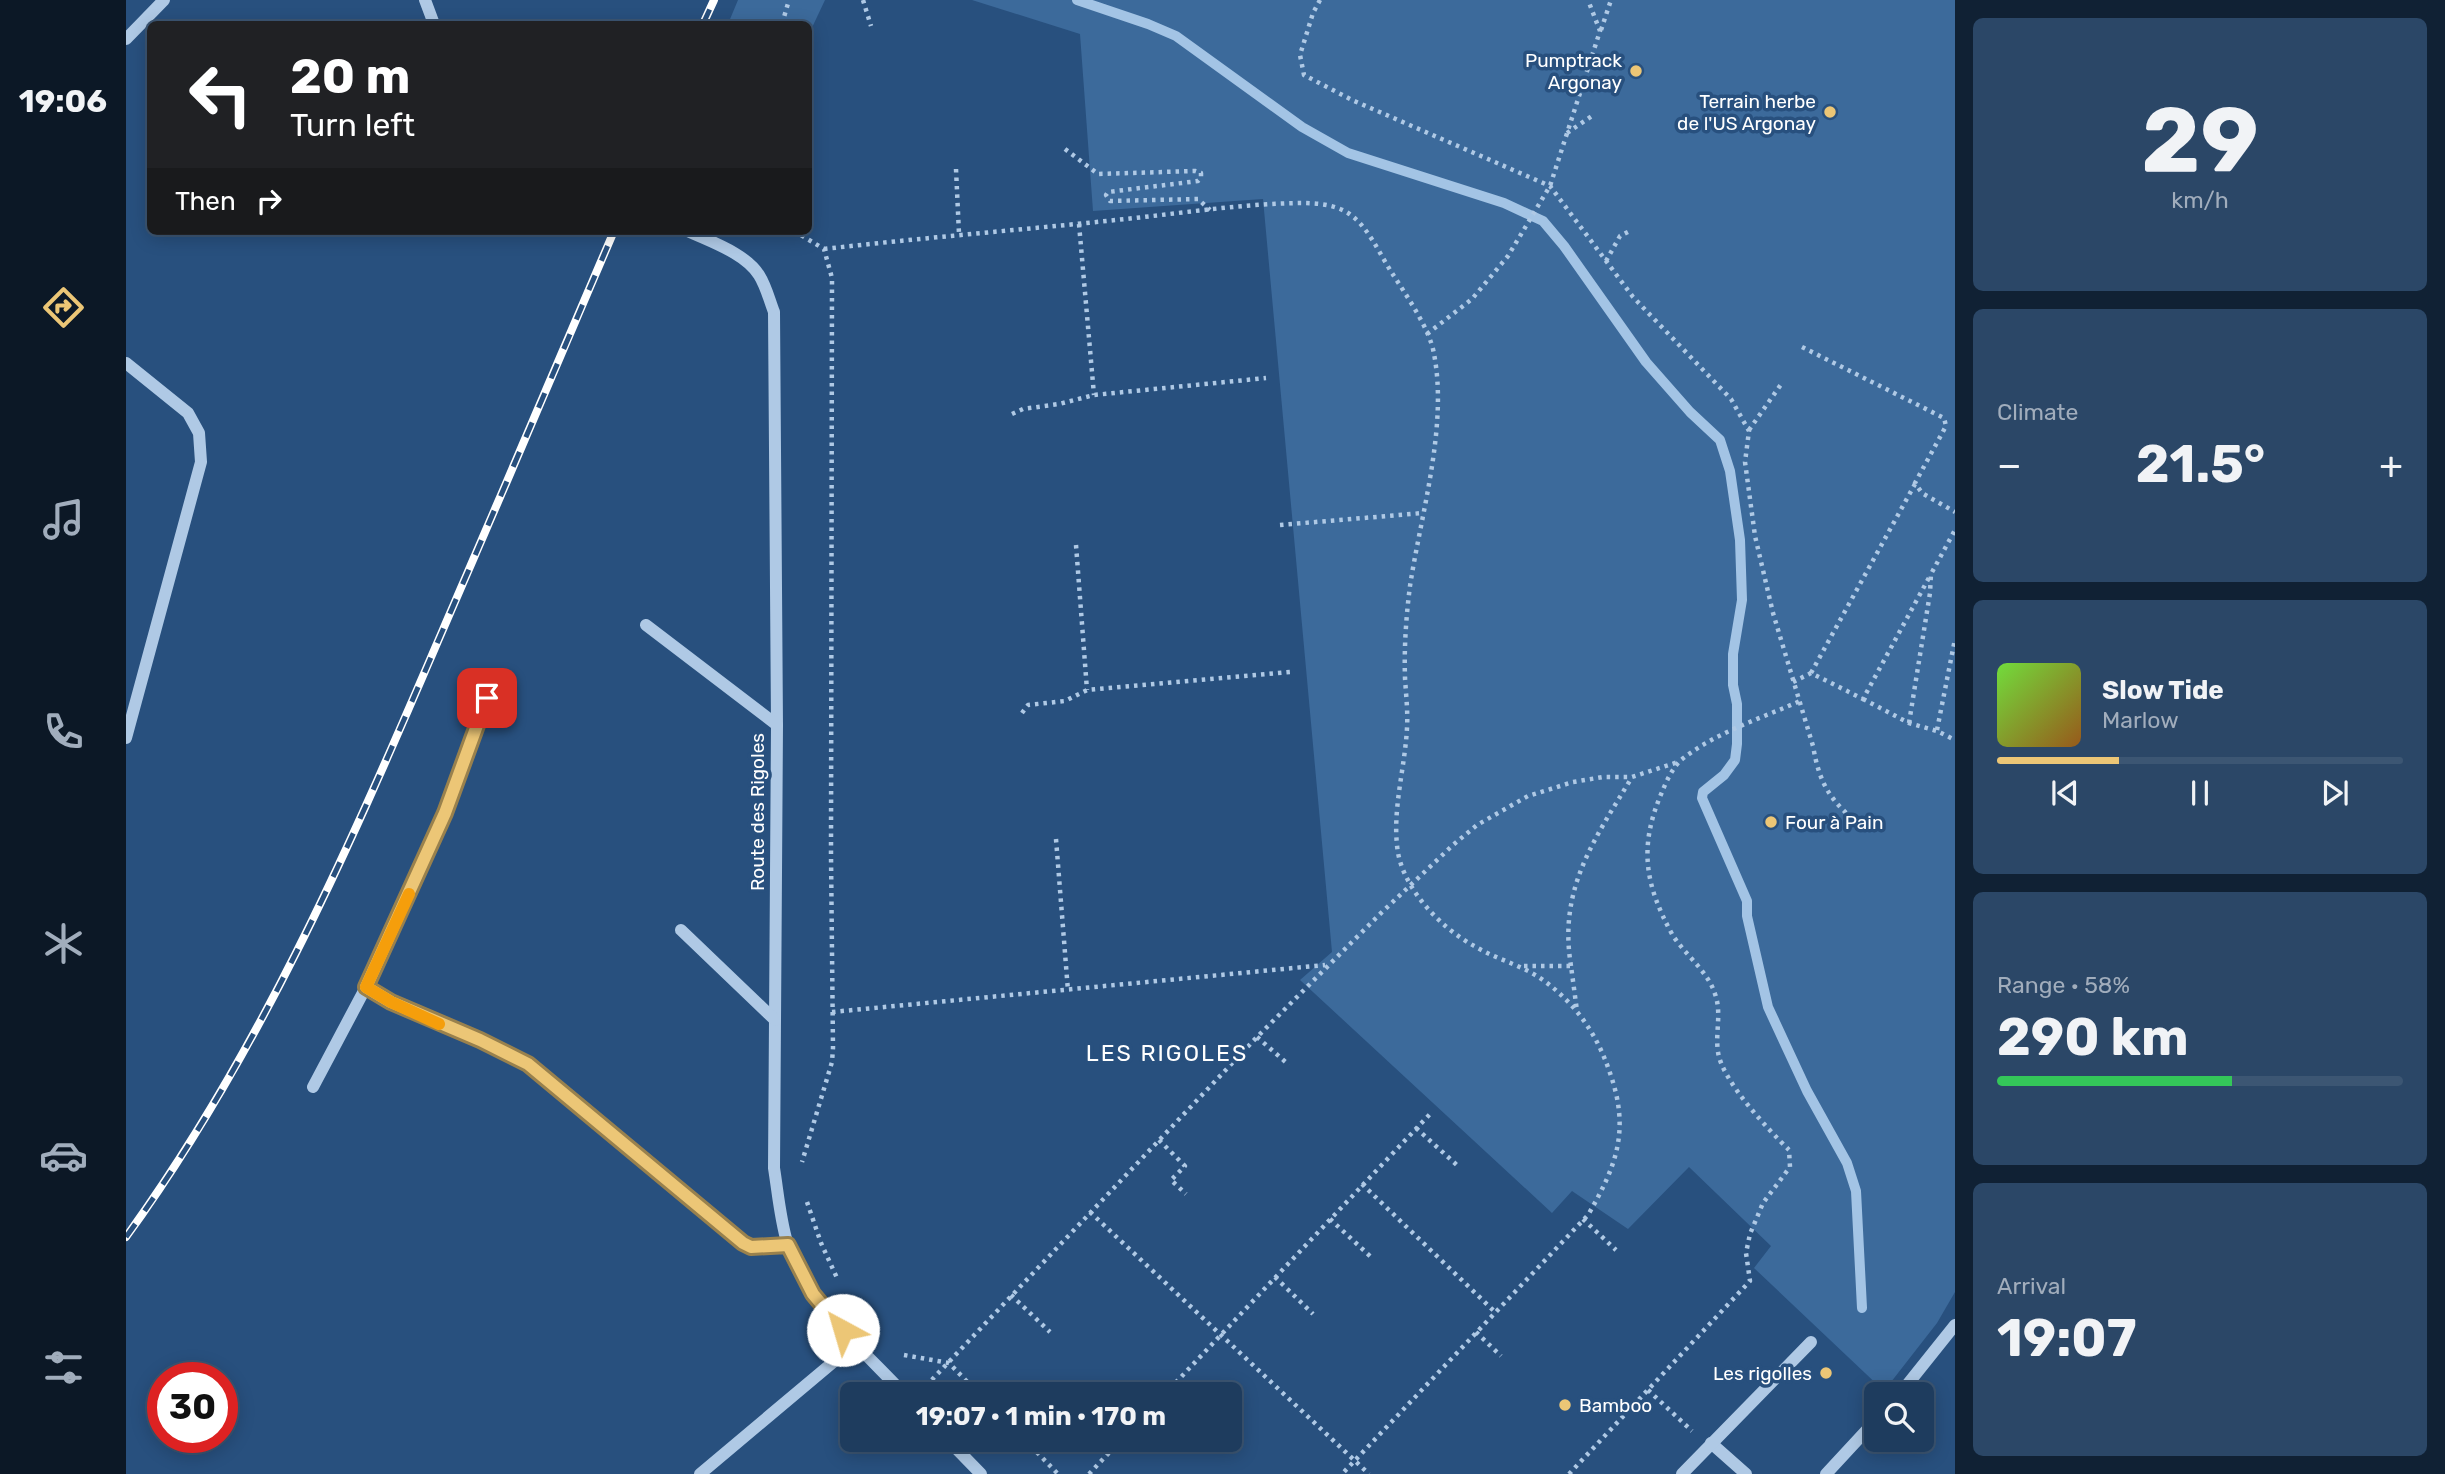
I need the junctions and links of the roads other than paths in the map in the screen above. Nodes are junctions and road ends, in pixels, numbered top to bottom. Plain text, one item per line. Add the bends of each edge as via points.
1 (163, 0) edge
2 (425, 0) edge
3 (433, 21) edge
4 (126, 39) edge
5 (696, 235) edge
6 (126, 363) edge
7 (646, 625) dead end
8 (487, 698) dead end
9 (777, 725) junction
10 (126, 738) edge
11 (681, 930) dead end
12 (366, 987) junction
13 (775, 1020) junction
14 (313, 1087) dead end
15 (788, 1245) junction
16 (1953, 1332) edge
17 (1811, 1342) dead end
18 (856, 1343) junction
19 (893, 1382) edge
20 (1910, 1382) edge
21 (1864, 1433) edge
22 (1710, 1445) junction
23 (960, 1452) edge
24 (700, 1474) edge
25 (981, 1474) edge
26 (1682, 1474) edge
27 (1746, 1474) edge
28 (1826, 1474) edge

1 - 4 street
2 - 3 street
5 - 9 street, Route des Rigoles via 757,272 774,312
6 - 10 street via 188,413 199,433 201,462
7 - 9 street
8 - 12 street via 445,813
9 - 13 street, Route des Rigoles
11 - 13 street
12 - 14 street
12 - 15 street via 528,1064 743,1243 751,1247
13 - 15 street, Route des Rigoles via 775,1168
15 - 18 street, Route des Rigoles via 813,1294
16 - 20 street
17 - 22 street
18 - 19 street, Route des Rigoles
18 - 24 street
21 - 28 street
22 - 26 street
22 - 27 street
23 - 25 street

